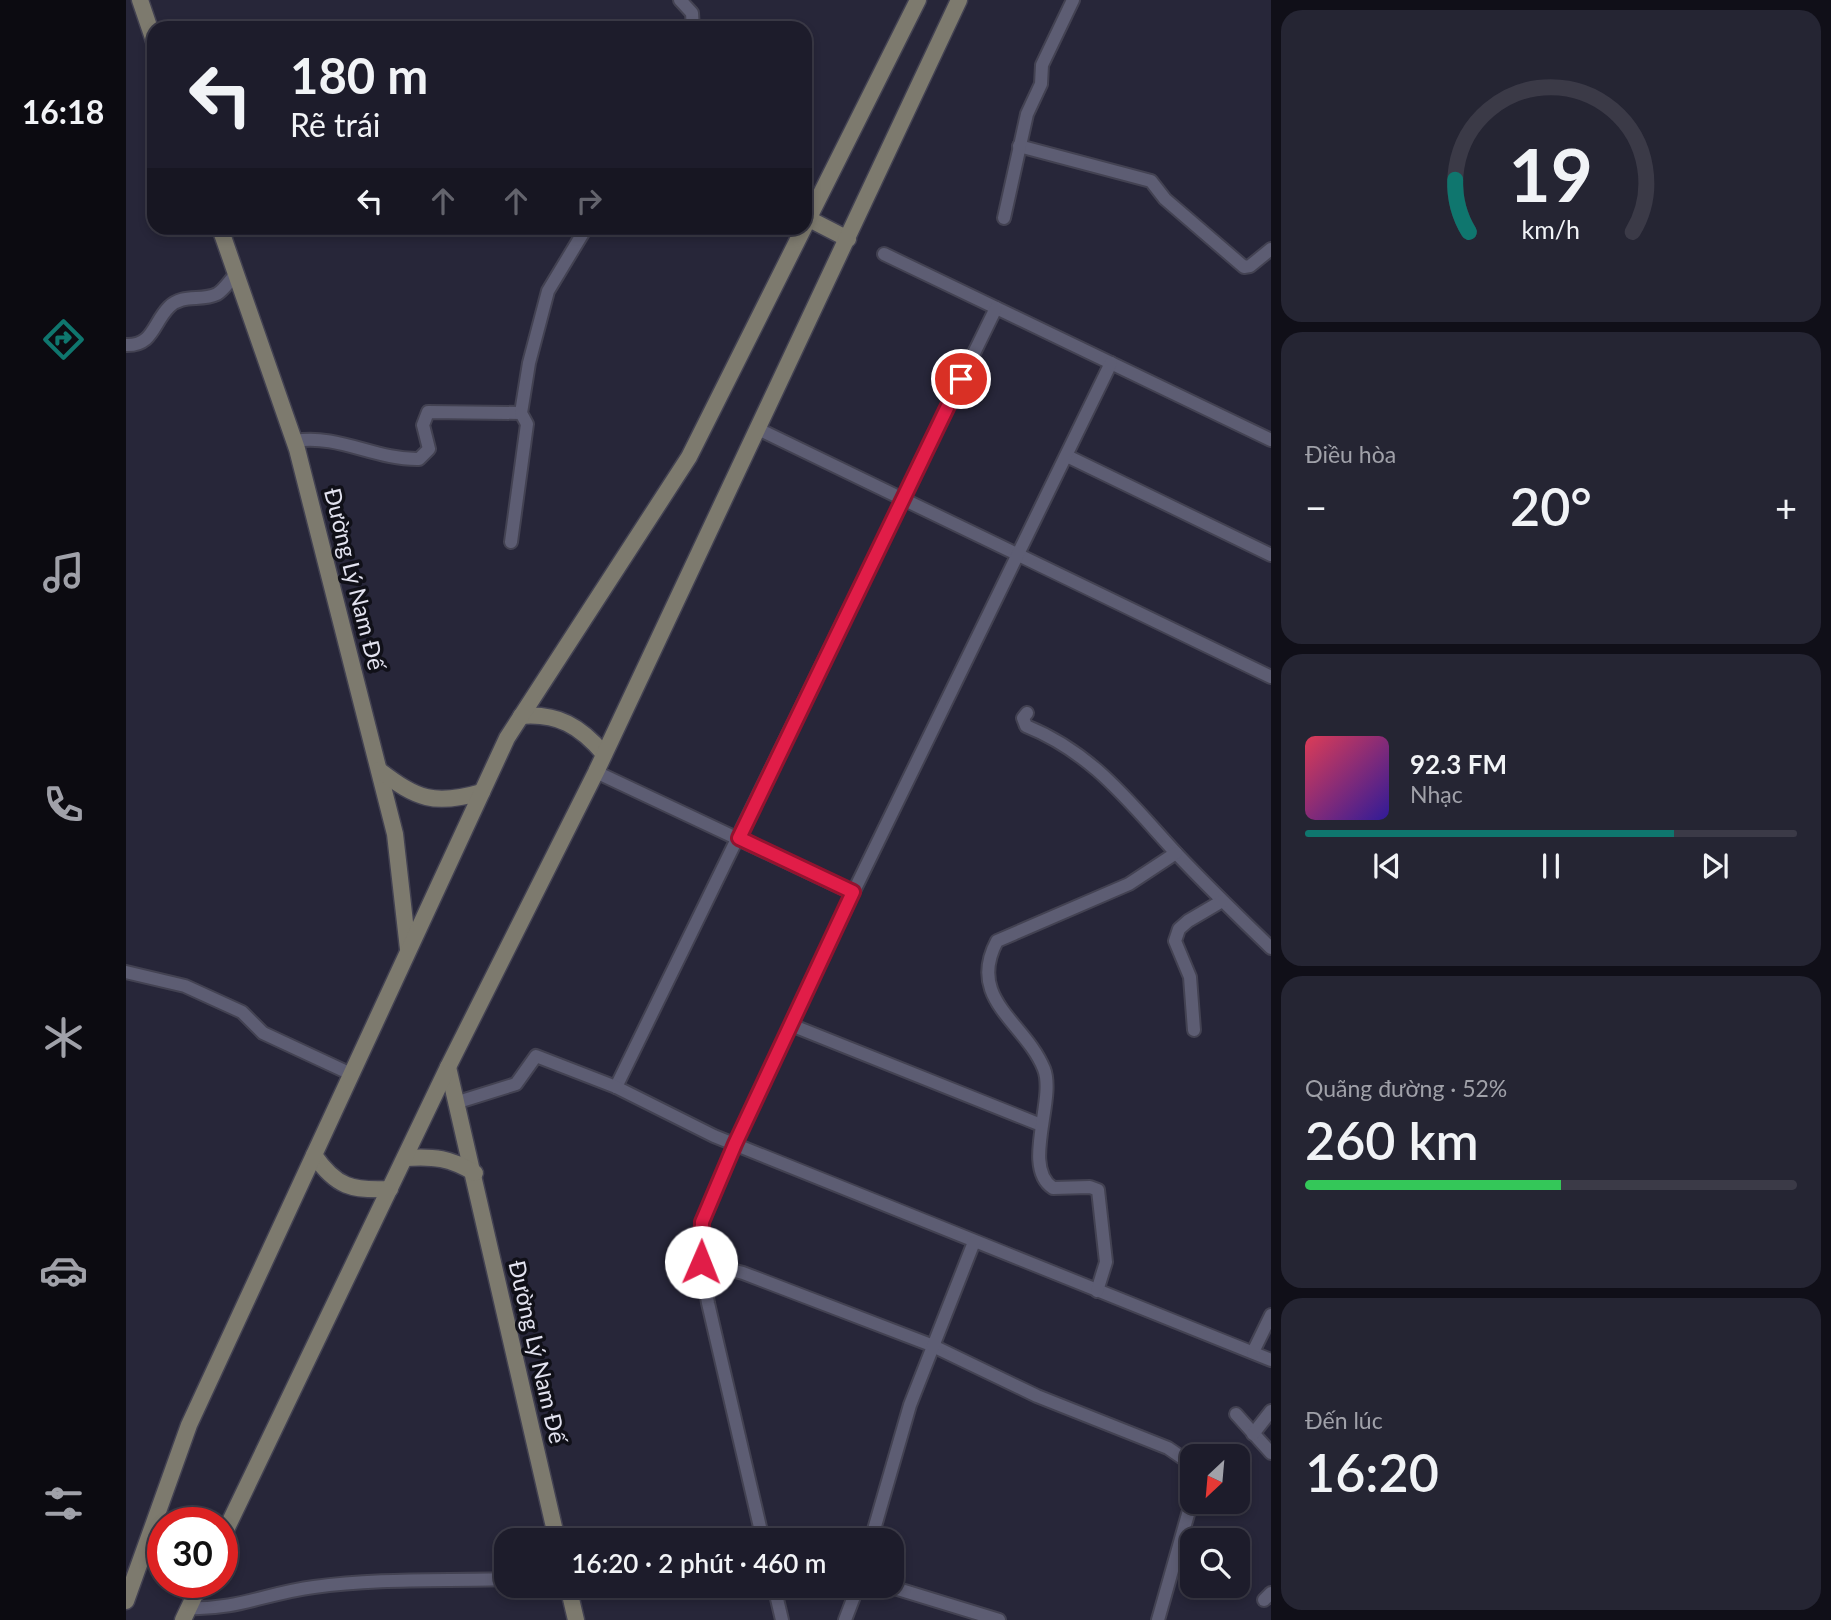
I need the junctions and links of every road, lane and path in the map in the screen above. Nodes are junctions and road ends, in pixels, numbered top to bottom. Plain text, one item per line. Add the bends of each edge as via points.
1 (140, 0) edge
2 (680, 0) edge
3 (918, 0) edge
4 (959, 0) edge
5 (1073, 0) edge
6 (147, 21) edge
7 (693, 21) edge
8 (1019, 146) junction
9 (812, 213) edge
10 (1004, 218) dead end
11 (812, 221) edge
12 (222, 235) edge
13 (582, 235) edge
14 (801, 235) edge
15 (848, 239) junction
16 (1271, 249) edge
17 (884, 254) dead end
18 (236, 274) junction
19 (996, 308) junction
20 (126, 345) edge
21 (1111, 363) junction
22 (521, 413) junction
23 (758, 429) junction
24 (1271, 440) edge
25 (295, 441) junction
26 (1067, 456) junction
27 (902, 498) junction
28 (511, 542) dead end
29 (1020, 555) junction
30 (1271, 555) edge
31 (1271, 677) edge
32 (1027, 713) dead end
33 (520, 716) junction
34 (604, 754) junction
35 (379, 770) junction
36 (596, 772) junction
37 (482, 792) junction
38 (739, 838) junction
39 (1176, 853) junction
40 (853, 892) junction
41 (1222, 901) junction
42 (1271, 948) edge
43 (408, 952) junction
44 (126, 972) edge
45 (791, 1025) junction
46 (1194, 1030) dead end
47 (449, 1067) junction
48 (351, 1074) junction
49 (615, 1087) junction
50 (455, 1103) junction
51 (1041, 1125) junction
52 (735, 1144) junction
53 (314, 1155) junction
54 (405, 1158) junction
55 (475, 1173) junction
56 (390, 1189) junction
57 (974, 1242) junction
58 (701, 1262) junction
59 (1097, 1291) junction
60 (1271, 1315) edge
61 (931, 1345) junction
62 (1253, 1353) junction
63 (1271, 1360) edge
64 (1271, 1410) edge
65 (1236, 1414) dead end
66 (1254, 1433) junction
67 (1271, 1453) edge
68 (1180, 1456) edge
69 (237, 1507) edge
70 (1188, 1514) edge
71 (554, 1528) edge
72 (760, 1528) edge
73 (874, 1528) edge
74 (494, 1579) edge
75 (904, 1591) edge
76 (127, 1596) edge
77 (193, 1598) edge
78 (571, 1598) edge
79 (777, 1598) edge
80 (853, 1598) edge
81 (185, 1614) edge
82 (576, 1620) edge
83 (782, 1620) edge
84 (845, 1620) edge
85 (999, 1620) edge
86 (1158, 1620) edge

1 - 6 street
2 - 7 street via 692,13
3 - 9 street
4 - 15 street
5 - 8 street via 1042,65 1041,84
8 - 10 street
8 - 16 street via 1151,181 1165,199 1244,267
11 - 15 street
12 - 18 street, Đường Lý Nam Đế
13 - 22 street via 545,302
14 - 33 street via 689,457
15 - 23 street
17 - 19 street
18 - 20 street via 215,295 176,302 148,339
18 - 25 street, Đường Lý Nam Đế
19 - 21 street
19 - 27 street
21 - 24 street
21 - 26 street
22 - 25 street via 428,412 424,425 429,449 419,459 398,460 320,437
22 - 28 street via 527,424
23 - 27 street
23 - 34 street
25 - 35 street, Đường Lý Nam Đế
26 - 29 street
26 - 30 street
27 - 29 street
27 - 38 street
29 - 31 street
29 - 40 street
32 - 39 street via 1023,718 1026,726 1084,757 1103,773
33 - 34 street via 556,717 572,724
33 - 37 street
34 - 36 street
35 - 37 street via 416,796 456,800
35 - 43 street, Đường Lý Nam Đế via 395,834
36 - 38 street
36 - 47 street
37 - 43 street
38 - 40 street
38 - 49 street
39 - 41 street
39 - 51 street via 1129,884 997,942 988,958 991,989 1044,1069 1048,1094
40 - 45 street
41 - 42 street
41 - 46 street via 1188,921 1175,940 1190,976
43 - 48 street
44 - 48 street via 184,986 242,1012 263,1033
45 - 51 street
45 - 52 street
47 - 50 street, Đường Lý Nam Đế
47 - 54 street
48 - 53 street
49 - 50 street via 536,1056 516,1084
49 - 52 street
50 - 55 street, Đường Lý Nam Đế
51 - 59 street via 1040,1160 1048,1185 1098,1190 1106,1262
52 - 57 street
52 - 58 street via 702,1222
53 - 56 street via 334,1180 348,1187
53 - 76 street via 189,1425
54 - 55 street via 437,1156
54 - 56 street
55 - 71 street, Đường Lý Nam Đế
56 - 69 street
57 - 59 street
57 - 61 street
58 - 61 street via 743,1273
58 - 72 street
59 - 62 street
60 - 62 street
61 - 68 street
61 - 73 street
62 - 63 street
64 - 66 street
65 - 66 street
66 - 67 street
70 - 86 street
74 - 81 street via 363,1581 311,1587
75 - 85 street
77 - 81 street
78 - 82 street
79 - 83 street
80 - 84 street

